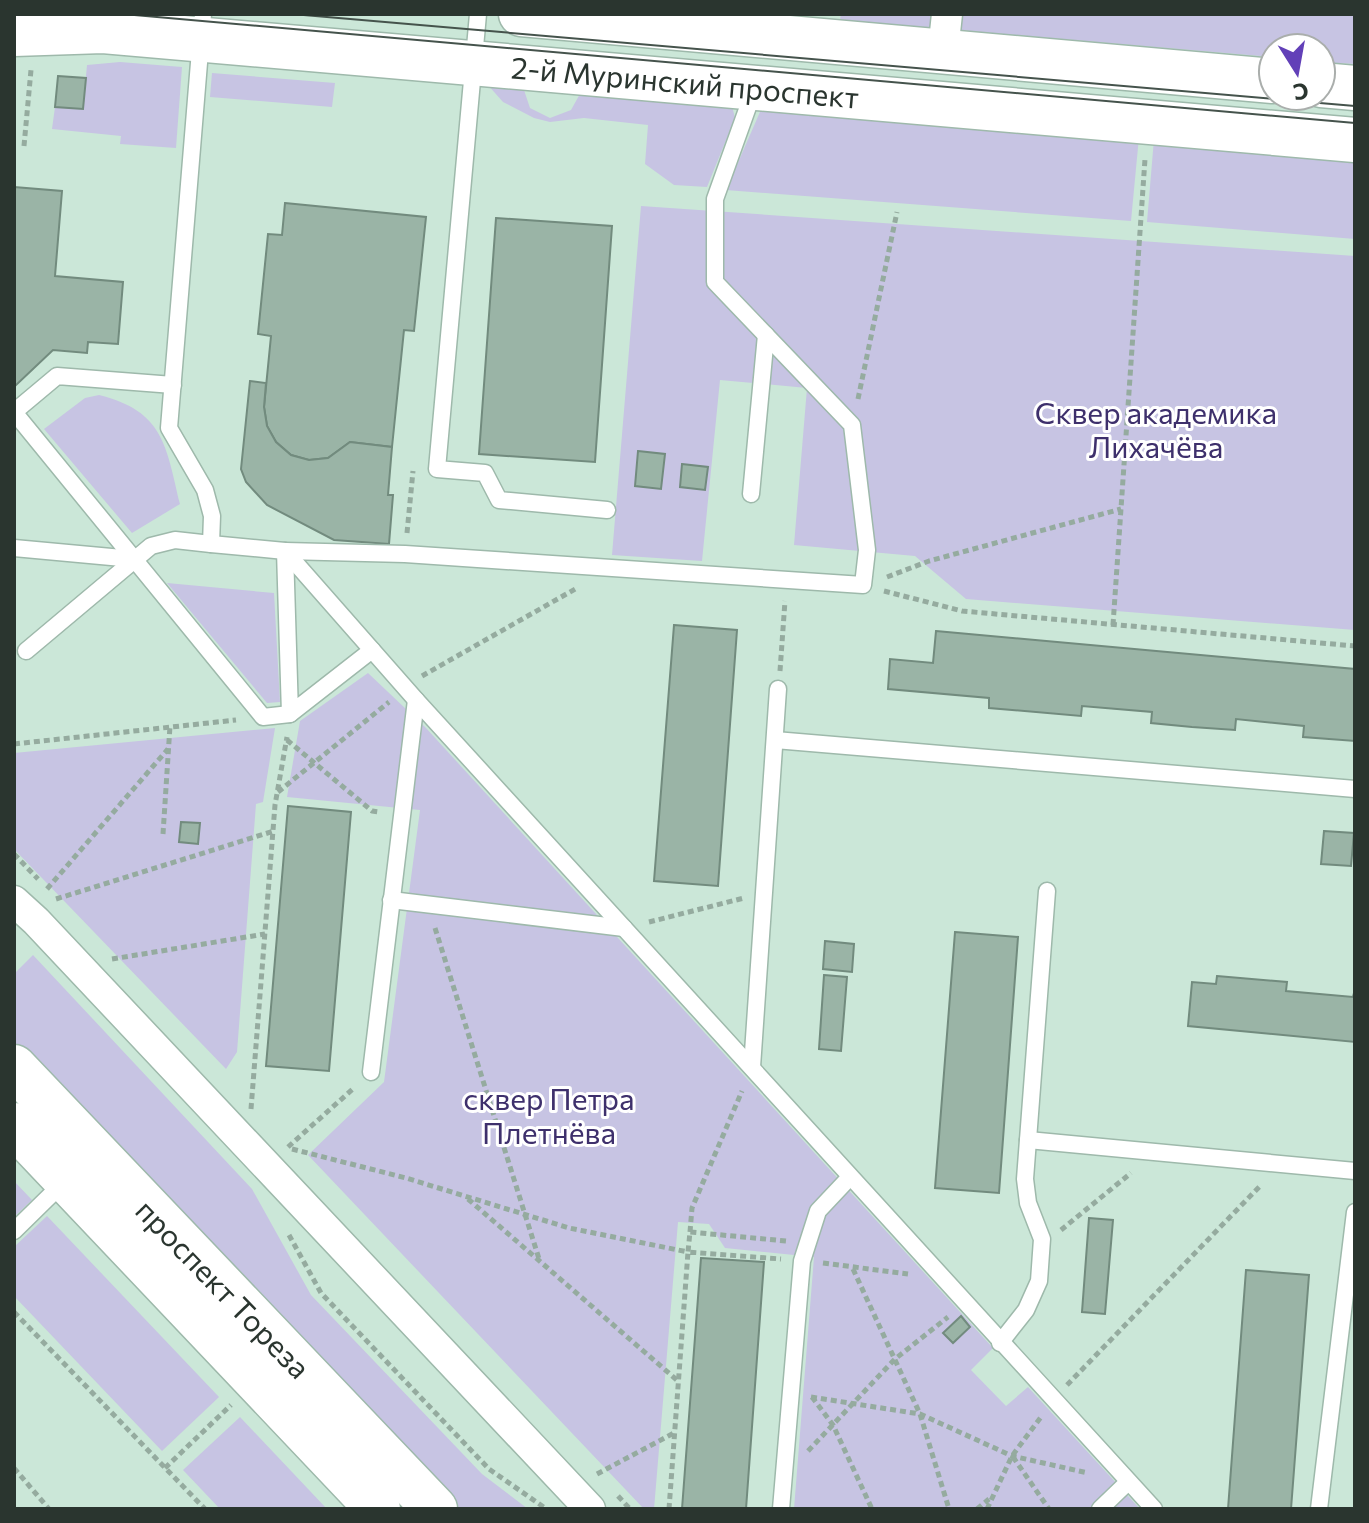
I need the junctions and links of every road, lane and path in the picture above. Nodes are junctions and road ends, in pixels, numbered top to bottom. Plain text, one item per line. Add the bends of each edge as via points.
1 (478, 14) edge
2 (521, 14) edge
3 (202, 26) edge
4 (945, 33) edge
5 (22, 51) edge
6 (473, 63) junction
7 (1257, 79) edge
8 (751, 87) junction
9 (1355, 140) edge
10 (24, 146) dead end
11 (1145, 155) dead end
12 (897, 212) dead end
13 (766, 335) junction
14 (173, 385) junction
15 (14, 412) edge
16 (852, 425) junction
17 (751, 494) dead end
18 (1121, 509) junction
19 (607, 510) dead end
20 (211, 544) junction
21 (14, 548) edge
22 (285, 551) junction
23 (133, 559) junction
24 (614, 568) junction
25 (787, 580) junction
26 (863, 585) junction
27 (1113, 625) junction
28 (1355, 646) edge
29 (372, 650) junction
30 (26, 651) dead end
31 (778, 689) joint
32 (411, 694) junction
33 (290, 714) junction
34 (263, 717) junction
35 (170, 726) junction
36 (286, 739) junction
37 (775, 740) junction
38 (14, 744) edge
39 (168, 749) junction
40 (314, 763) junction
41 (1355, 789) edge
42 (278, 792) junction
43 (372, 811) dead end
44 (274, 831) junction
45 (163, 834) dead end
46 (47, 889) dead end
47 (1047, 891) dead end
48 (764, 893) junction
49 (56, 899) dead end
50 (391, 900) junction
51 (14, 901) edge
52 (427, 904) junction
53 (624, 928) junction
54 (265, 934) junction
55 (112, 959) dead end
56 (14, 1067) edge
57 (752, 1067) junction
58 (371, 1072) joint
59 (251, 1110) dead end
60 (14, 1125) edge
61 (1028, 1140) junction
62 (1156, 1152) junction
63 (1281, 1164) junction
64 (1355, 1171) edge
65 (850, 1177) junction
66 (66, 1180) junction
67 (465, 1196) junction
68 (1355, 1212) edge
69 (524, 1215) junction
70 (14, 1231) edge
71 (690, 1232) junction
72 (1042, 1239) junction
73 (808, 1243) junction
74 (688, 1252) junction
75 (802, 1261) junction
76 (540, 1262) junction
77 (852, 1268) junction
78 (940, 1278) junction
79 (964, 1304) junction
80 (14, 1312) edge
81 (1000, 1343) junction
82 (895, 1359) junction
83 (679, 1382) junction
84 (791, 1394) junction
85 (812, 1397) junction
86 (1054, 1399) junction
87 (234, 1401) dead end
88 (852, 1404) junction
89 (920, 1414) junction
90 (833, 1425) junction
91 (675, 1432) junction
92 (786, 1451) junction
93 (1012, 1456) junction
94 (14, 1468) edge
95 (165, 1468) junction
96 (597, 1474) dead end
97 (1128, 1482) junction
98 (993, 1496) junction
99 (49, 1509) edge
100 (205, 1509) edge
101 (378, 1509) edge
102 (435, 1509) edge
103 (590, 1509) edge
104 (669, 1509) edge
105 (781, 1509) edge
106 (872, 1509) edge
107 (949, 1509) edge
108 (977, 1509) edge
109 (987, 1509) edge
110 (1049, 1509) edge
111 (1100, 1509) edge
112 (1154, 1509) edge
113 (1319, 1509) edge

1 - 6 lane
2 - 4 main road, 2-й Муринский проспект
3 - 5 main road, 2-й Муринский проспект via 103,31
3 - 6 main road, 2-й Муринский проспект
3 - 14 lane
4 - 7 main road, 2-й Муринский проспект
5 - 10 path
6 - 8 main road, 2-й Муринский проспект
6 - 19 lane via 437,469 485,473 499,500
8 - 9 main road, 2-й Муринский проспект
8 - 13 lane via 715,199 715,282
11 - 18 path
12 - 16 path
13 - 16 lane
13 - 17 lane
14 - 15 lane via 57,376
14 - 20 lane via 169,428 205,490 212,516
15 - 23 lane
16 - 26 lane via 867,550
18 - 26 path via 929,561
18 - 27 path
20 - 22 lane
20 - 23 lane via 175,540 151,546
21 - 23 lane
22 - 24 lane
22 - 29 lane
22 - 33 lane
23 - 30 lane
23 - 34 lane
24 - 25 lane
24 - 32 path via 432,668
25 - 26 lane
25 - 31 path
26 - 27 path via 962,611
27 - 28 path
29 - 32 lane
29 - 33 lane
31 - 37 lane
32 - 40 path
32 - 50 lane
32 - 53 lane
33 - 34 lane
33 - 36 path
34 - 35 path
35 - 38 path
35 - 39 path
36 - 40 path
36 - 42 path
37 - 41 lane
37 - 48 lane
39 - 45 path
39 - 46 path
40 - 42 path
40 - 43 path
42 - 44 path
44 - 49 path
44 - 54 path
47 - 61 lane
48 - 53 path
48 - 57 lane
50 - 52 lane
50 - 58 lane
51 - 103 street
52 - 53 lane
52 - 69 path
53 - 57 lane
54 - 55 path
54 - 59 path
56 - 102 main road, проспект Тореза
57 - 65 lane
57 - 71 path via 692,1208
58 - 67 path via 287,1148
60 - 66 main road, проспект Тореза
61 - 62 lane
61 - 72 lane via 1028,1203
62 - 63 lane
62 - 72 path via 1066,1228
63 - 64 lane
63 - 86 path
65 - 73 lane via 818,1211
65 - 78 lane
66 - 70 lane
66 - 101 main road, проспект Тореза
67 - 69 path
67 - 76 path
68 - 113 lane
69 - 74 path
69 - 76 path
71 - 73 path
71 - 74 path
72 - 81 lane via 1039,1281 1026,1310
73 - 75 lane
74 - 75 path
74 - 83 path
75 - 77 path
75 - 84 lane
76 - 83 path
77 - 78 path
77 - 82 path
78 - 79 lane
79 - 81 lane
79 - 82 path
80 - 95 path
81 - 86 lane
82 - 88 path
82 - 89 path
83 - 91 path
84 - 85 path
84 - 92 lane
85 - 88 path
85 - 90 path
86 - 93 path
86 - 97 lane
87 - 95 path
88 - 89 path
88 - 90 path
89 - 93 path
89 - 107 path
90 - 92 path via 807,1453
90 - 106 path
91 - 96 path
91 - 104 path
92 - 105 lane
93 - 97 path
93 - 98 path
93 - 110 path
94 - 99 path
95 - 100 path
97 - 111 lane
97 - 112 lane
98 - 108 path
98 - 109 path

